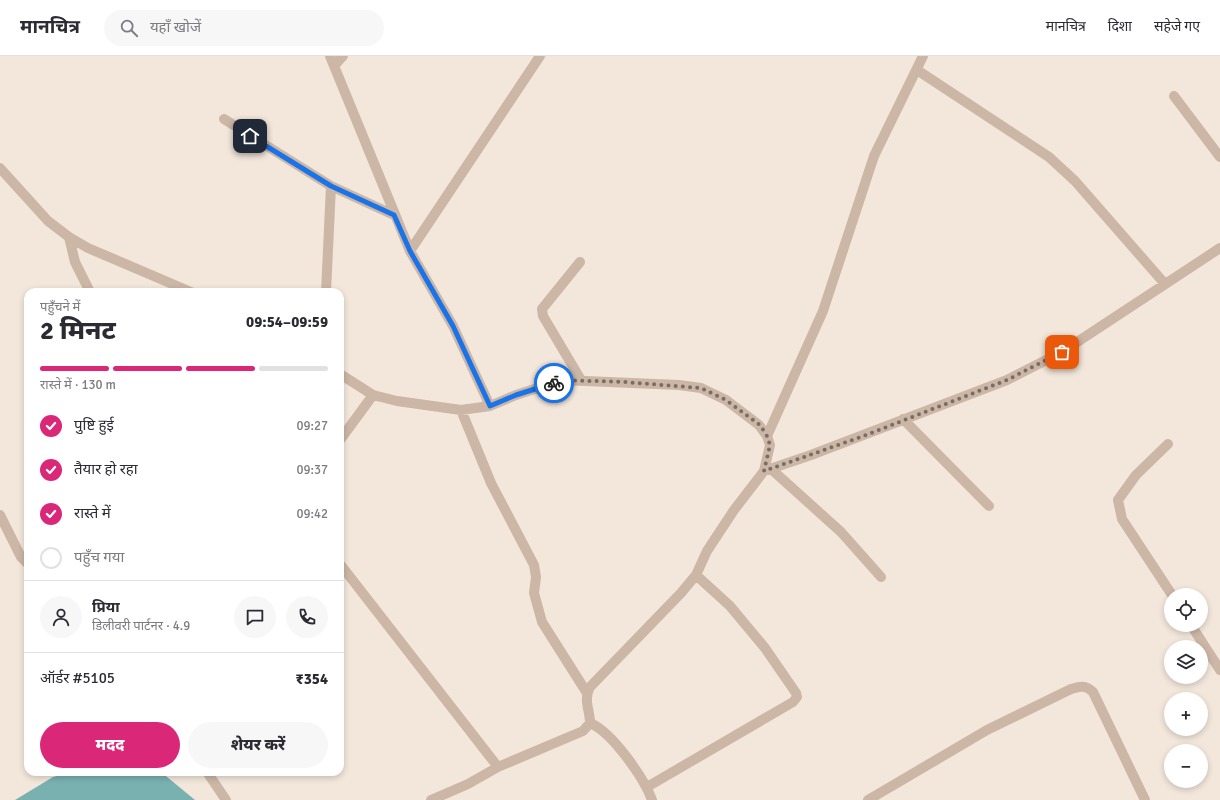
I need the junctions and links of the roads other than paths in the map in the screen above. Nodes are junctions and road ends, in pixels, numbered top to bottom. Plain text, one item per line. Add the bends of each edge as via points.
1 (330, 56) edge
2 (343, 56) edge
3 (540, 56) edge
4 (923, 56) edge
5 (334, 66) junction
6 (917, 70) junction
7 (1174, 96) dead end
8 (224, 119) dead end
9 (1220, 156) edge
10 (0, 168) edge
11 (331, 186) junction
12 (394, 215) junction
13 (69, 237) junction
14 (1219, 250) edge
15 (410, 251) junction
16 (580, 262) dead end
17 (1165, 284) junction
18 (88, 288) edge
19 (182, 288) edge
20 (326, 288) edge
21 (344, 377) edge
22 (581, 380) junction
23 (373, 395) junction
24 (490, 406) junction
25 (461, 410) junction
26 (903, 419) junction
27 (344, 435) edge
28 (767, 436) junction
29 (1168, 444) dead end
30 (767, 470) junction
31 (989, 506) dead end
32 (0, 516) edge
33 (24, 560) edge
34 (344, 569) edge
35 (696, 575) junction
36 (881, 578) dead end
37 (1167, 588) edge
38 (1196, 632) edge
39 (1220, 670) edge
40 (586, 693) junction
41 (590, 723) junction
42 (498, 767) junction
43 (210, 776) edge
44 (647, 787) junction
45 (226, 800) edge
46 (431, 800) edge
47 (652, 800) edge
48 (868, 800) edge
49 (1144, 800) edge

1 - 5 street
2 - 5 street
3 - 15 street
4 - 6 street
5 - 12 street
6 - 17 street via 1049,157 1075,180
6 - 28 street via 874,156 824,311
7 - 9 street
8 - 11 street
10 - 13 street via 48,221
11 - 12 street
11 - 20 street
12 - 15 street
13 - 18 street via 75,262
13 - 19 street via 88,248
14 - 17 street
15 - 24 street via 453,326
16 - 22 street via 542,309 543,316
17 - 26 street via 1055,356 1007,380
21 - 23 street
22 - 24 street via 562,380
22 - 28 street via 701,388 726,400 760,425
23 - 25 street
23 - 27 street
24 - 25 street
25 - 40 street via 491,483 534,566 534,593 542,622
26 - 30 street
26 - 31 street
28 - 30 street via 770,445
29 - 37 street via 1136,475 1118,500 1122,519
30 - 35 street via 734,510 707,551
30 - 36 street via 841,532
32 - 33 street
34 - 42 street
35 - 40 street via 681,594 597,678
35 - 44 street via 730,606 765,648 797,697 793,702
38 - 39 street
40 - 41 street
41 - 42 street via 583,731
41 - 44 street via 600,727 613,740
42 - 46 street
43 - 45 street
44 - 47 street
48 - 49 street via 987,730 1082,686 1093,692

